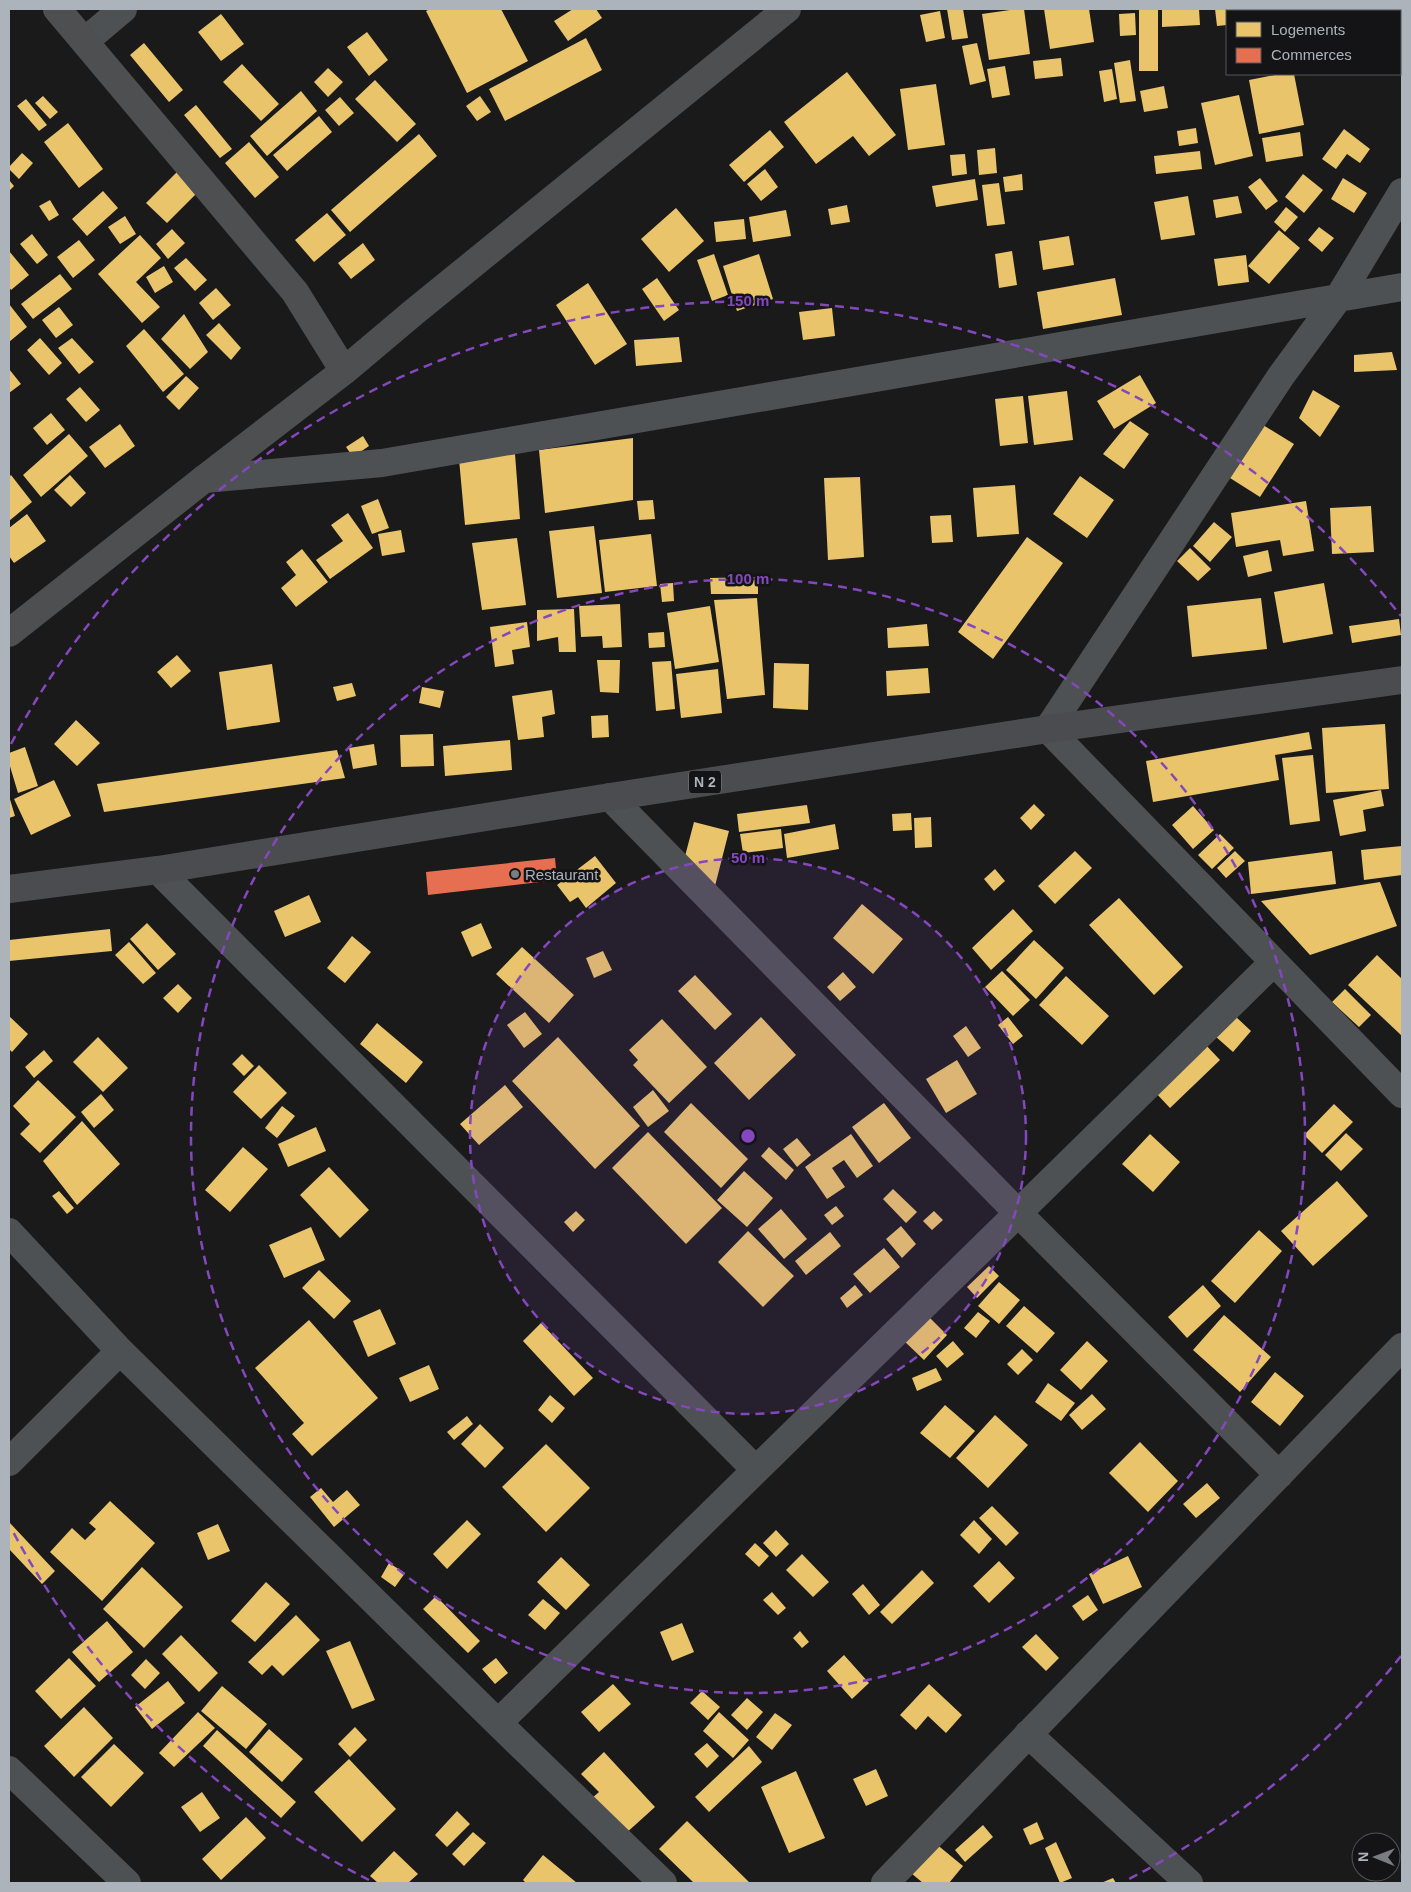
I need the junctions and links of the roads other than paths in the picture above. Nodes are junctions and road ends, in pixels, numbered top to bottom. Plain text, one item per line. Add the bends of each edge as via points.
1 (57, 9) edge
2 (123, 9) edge
3 (789, 9) edge
4 (85, 41) junction
5 (1402, 192) edge
6 (1402, 288) edge
7 (1339, 297) junction
8 (344, 371) junction
9 (204, 479) junction
10 (11, 626) edge
11 (1402, 680) edge
12 (1048, 729) junction
13 (610, 797) junction
14 (158, 870) junction
15 (9, 890) edge
16 (1274, 962) junction
17 (1402, 1094) edge
18 (1018, 1213) junction
19 (9, 1232) edge
20 (1402, 1347) edge
21 (120, 1351) junction
22 (9, 1462) edge
23 (756, 1470) junction
24 (1280, 1475) junction
25 (498, 1723) junction
26 (1028, 1734) junction
27 (9, 1770) edge
28 (127, 1883) edge
29 (663, 1883) edge
30 (885, 1883) edge
31 (1189, 1883) edge

1 - 4 street
2 - 4 street
3 - 8 street
4 - 8 street via 295,292
5 - 7 street
6 - 7 street
7 - 9 street via 382,463
7 - 12 street via 1281,376
8 - 9 street
9 - 10 street
11 - 12 main road, N 2
12 - 13 main road, N 2
12 - 16 street
13 - 14 main road, N 2
13 - 18 street
14 - 15 main road, N 2
14 - 23 street
16 - 17 street
16 - 18 street
18 - 23 street
18 - 24 street
19 - 21 street
20 - 24 street
21 - 22 street
21 - 25 street
23 - 25 street
24 - 26 street
25 - 29 street
26 - 30 street
26 - 31 street
27 - 28 street

